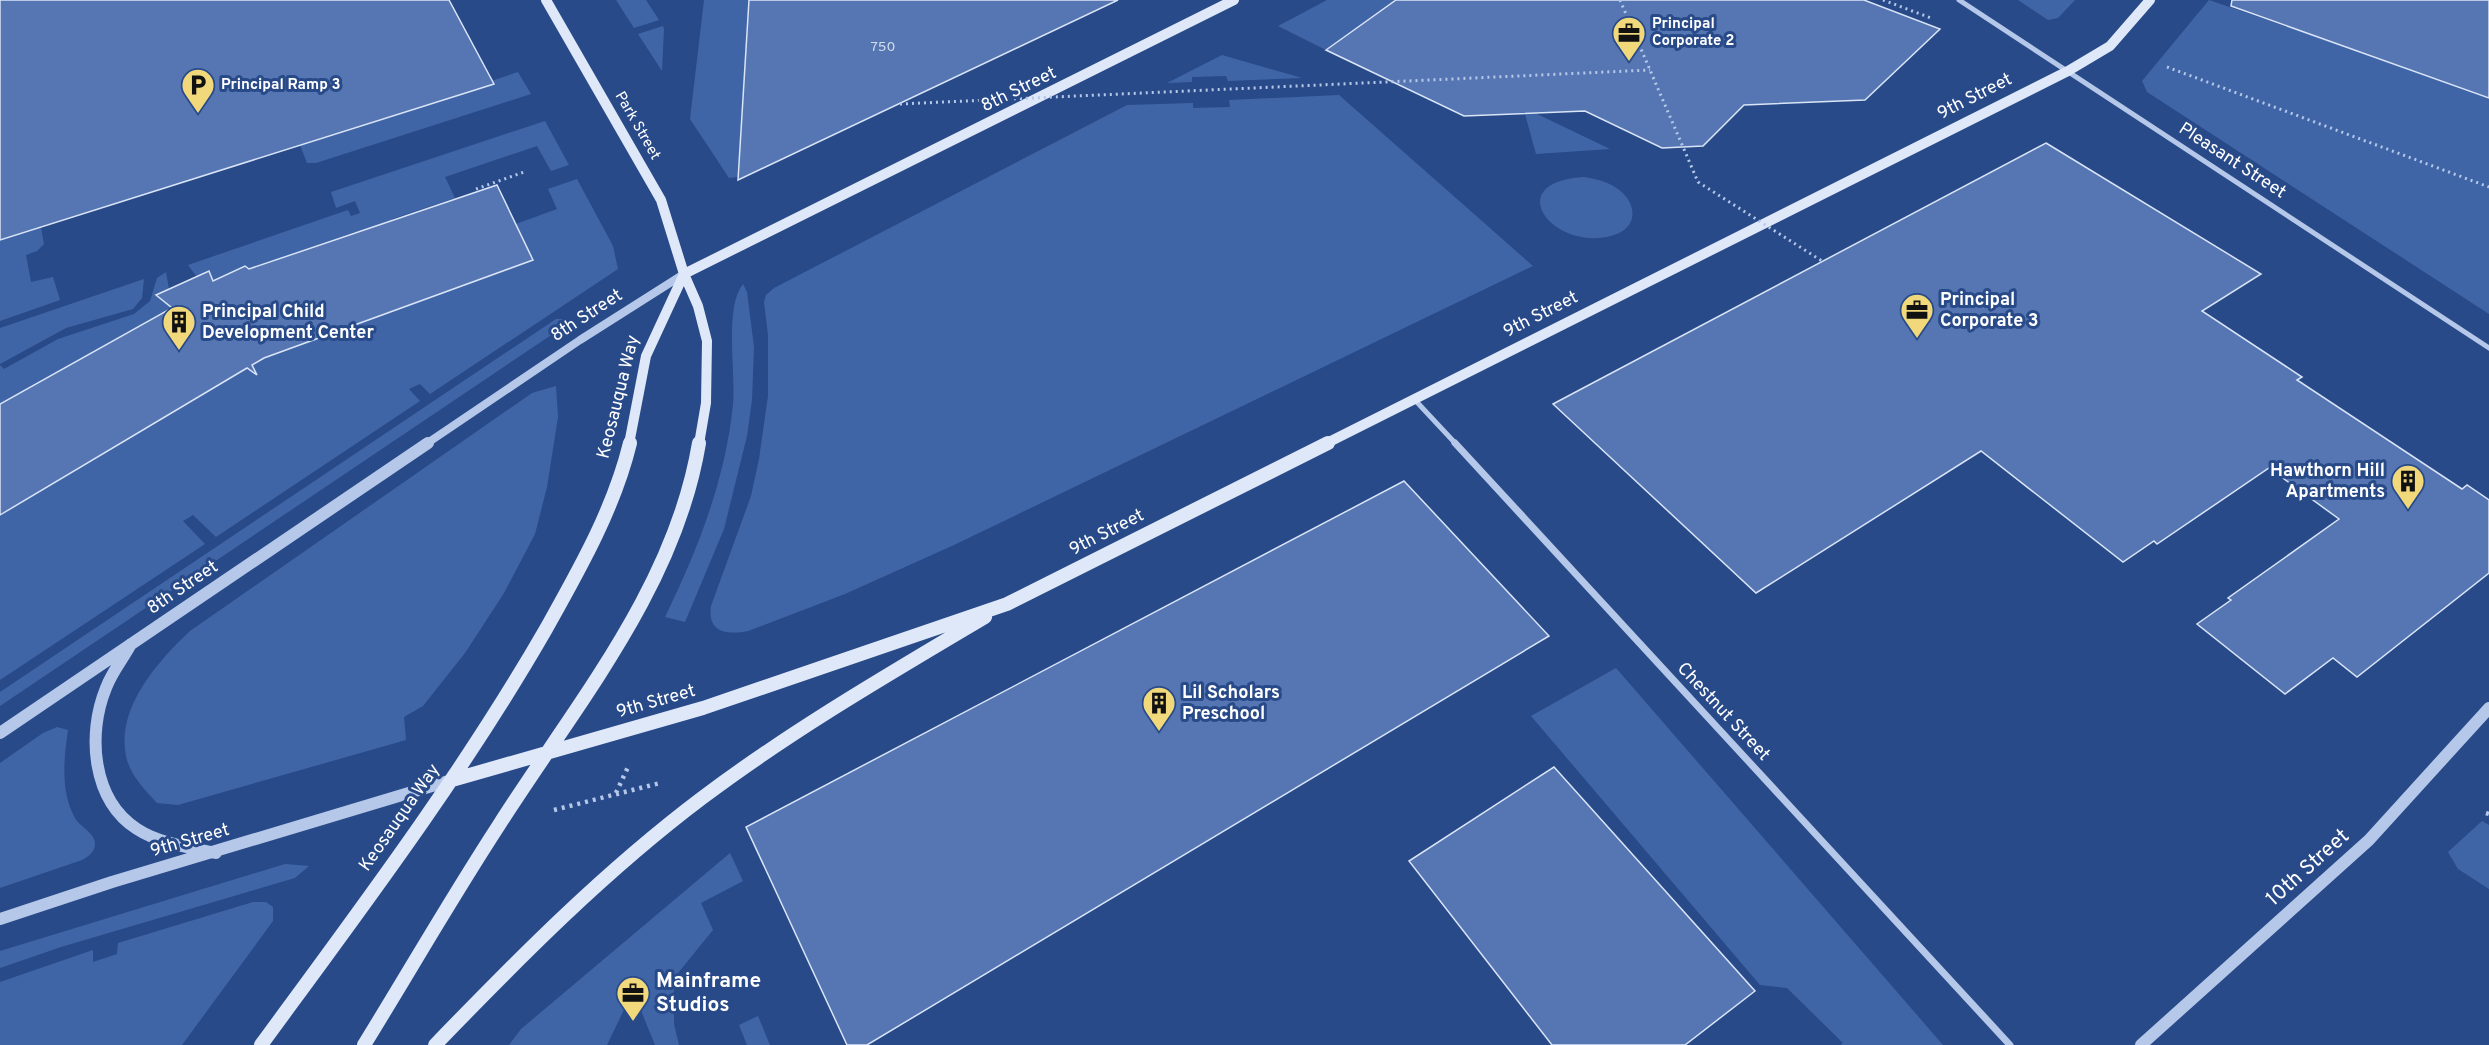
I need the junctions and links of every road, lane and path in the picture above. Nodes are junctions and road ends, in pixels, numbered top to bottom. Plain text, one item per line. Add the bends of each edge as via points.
1 (546, 0) edge
2 (1234, 0) edge
3 (1620, 0) edge
4 (1883, 0) edge
5 (1959, 0) edge
6 (2150, 0) edge
7 (1931, 18) dead end
8 (2167, 67) dead end
9 (1650, 70) junction
10 (2068, 71) junction
11 (900, 104) dead end
12 (524, 172) dead end
13 (2489, 187) edge
14 (476, 189) dead end
15 (1822, 261) dead end
16 (684, 274) junction
17 (2489, 348) edge
18 (1414, 399) junction
19 (1007, 604) junction
20 (133, 641) junction
21 (2489, 708) edge
22 (0, 733) edge
23 (548, 752) junction
24 (631, 761) dead end
25 (452, 780) junction
26 (670, 780) dead end
27 (616, 794) junction
28 (554, 810) dead end
29 (217, 853) junction
30 (0, 919) edge
31 (261, 1045) edge
32 (364, 1045) edge
33 (435, 1045) edge
34 (2010, 1045) edge
35 (2141, 1045) edge

1 - 16 main road, Park Street via 656,191 670,220
2 - 16 main road, 8th Street
3 - 9 path, bridge
4 - 7 path
5 - 10 street, Pleasant Street
6 - 10 main road, 9th Street via 2110,46
8 - 13 path
9 - 11 path, bridge
9 - 15 path, bridge via 1698,182
10 - 17 street, Pleasant Street
10 - 18 main road, 9th Street
12 - 14 path
16 - 20 street, 8th Street
16 - 23 main road via 707,341 706,403 684,508 661,566 629,627
16 - 25 main road, Keosauqua Way via 660,319 646,358 630,442 610,507 577,576 528,662
18 - 19 main road, 9th Street
18 - 34 street, Chestnut Street
19 - 23 main road, 9th Street via 703,708
19 - 33 main road via 868,687 702,798 634,854 529,951
20 - 22 street, 8th Street
20 - 29 street via 104,690 95,737 97,776 113,807 136,829 162,840
21 - 35 street, 10th Street via 2369,840
23 - 25 main road, 9th Street
23 - 32 main road
24 - 27 path
25 - 29 street, 9th Street
25 - 31 main road, Keosauqua Way
26 - 27 path
27 - 28 path
29 - 30 street, 9th Street

